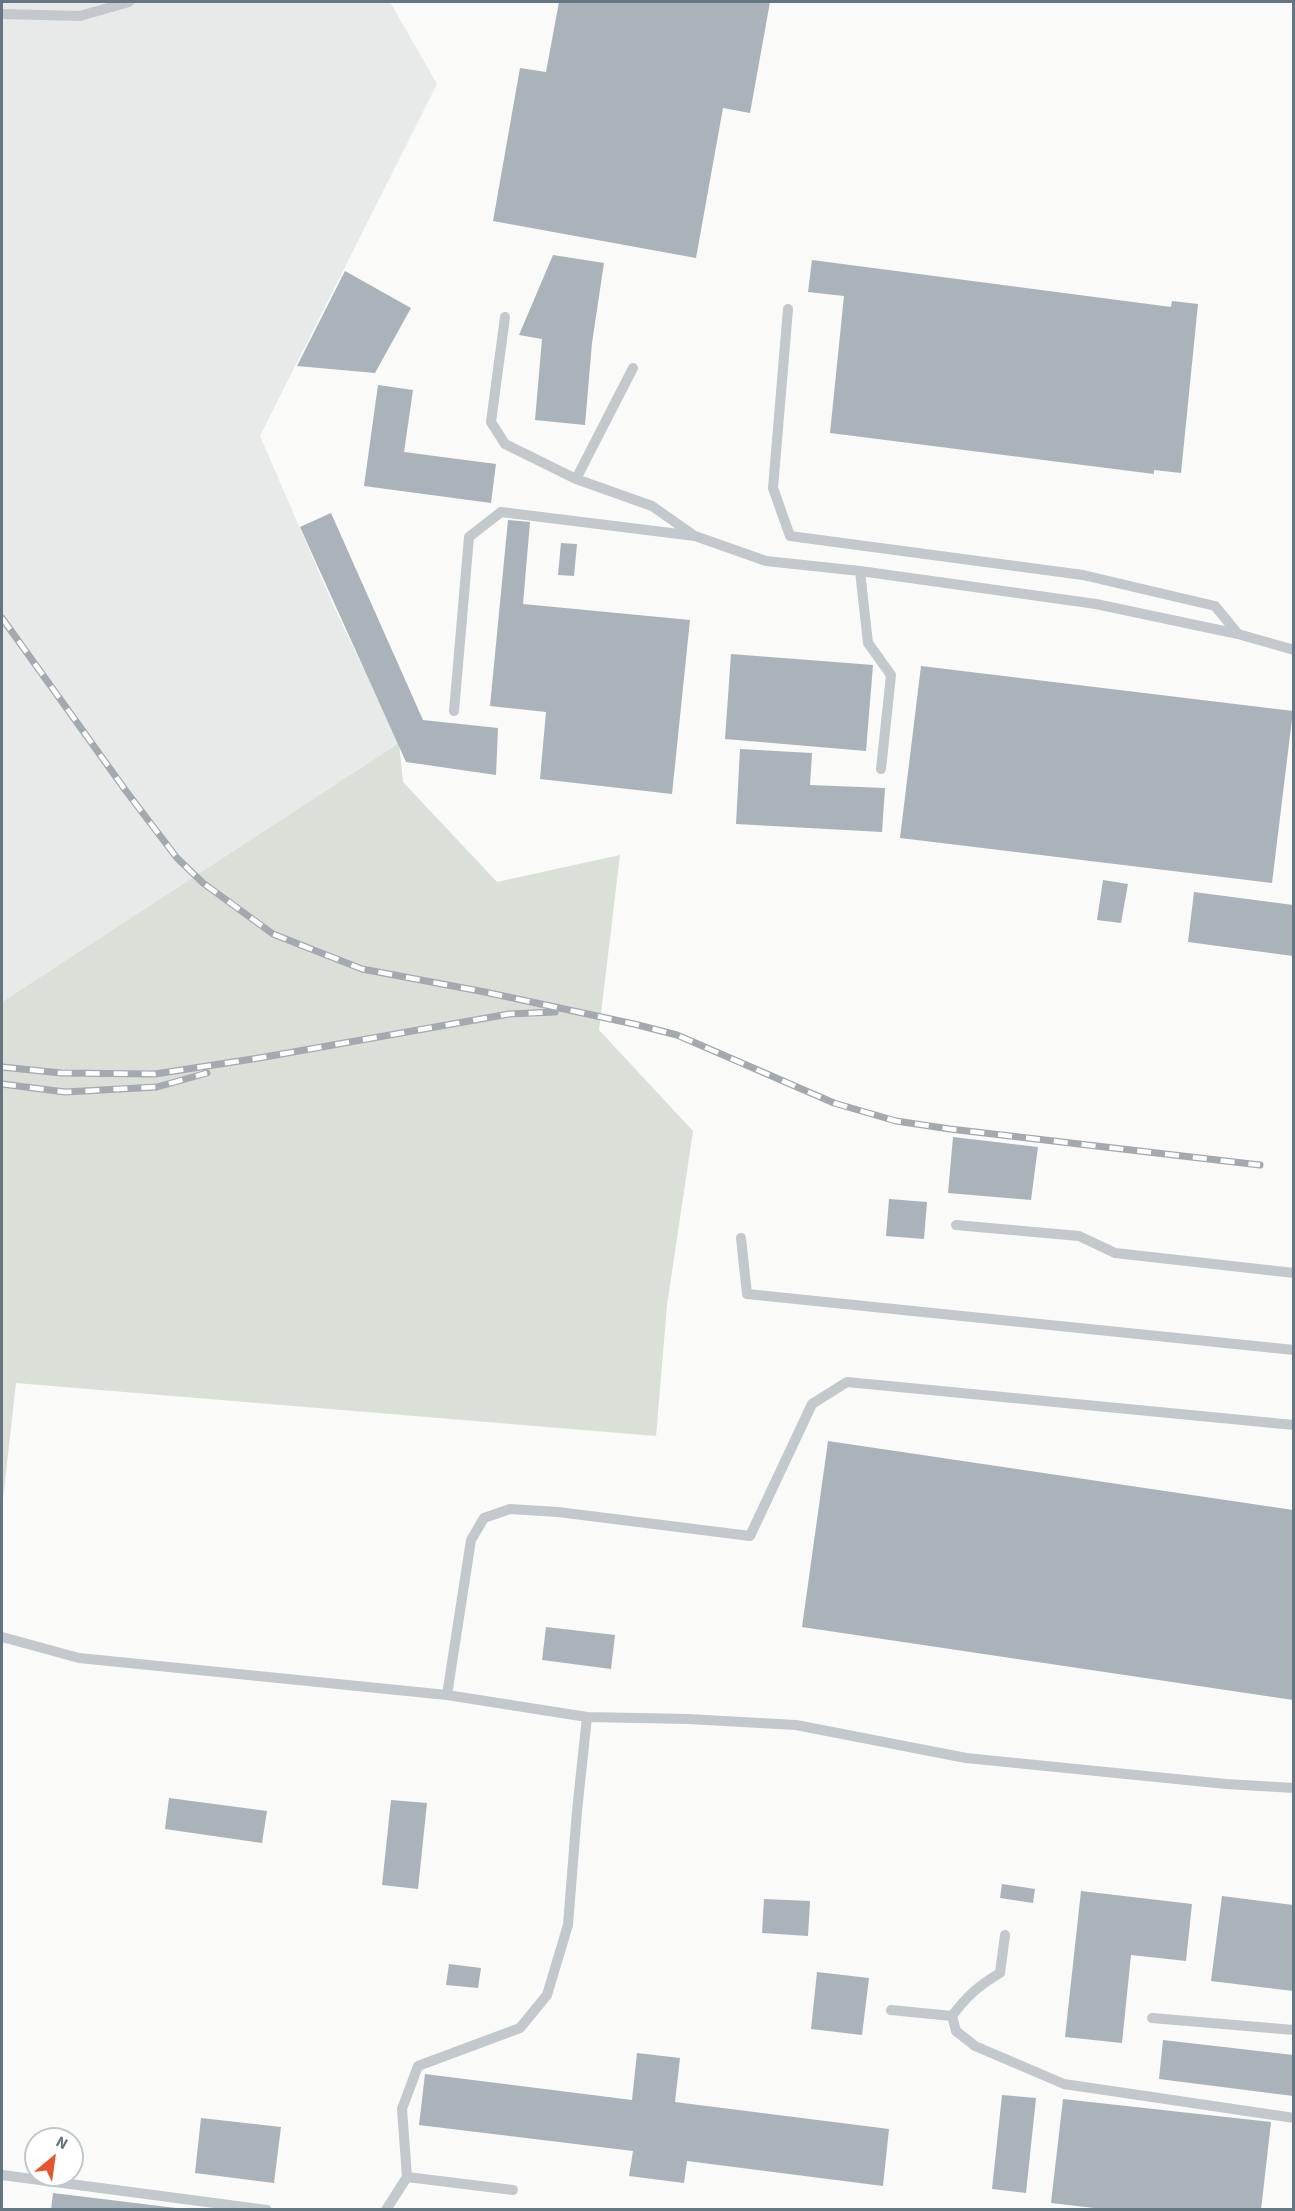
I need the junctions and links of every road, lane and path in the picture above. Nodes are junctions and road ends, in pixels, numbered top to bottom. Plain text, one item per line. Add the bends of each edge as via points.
1 (129, 2) edge
2 (2, 14) edge
3 (788, 309) dead end
4 (505, 317) dead end
5 (633, 368) dead end
6 (576, 479) junction
7 (695, 536) junction
8 (860, 571) junction
9 (1239, 634) junction
10 (1293, 650) edge
11 (454, 711) dead end
12 (881, 769) dead end
13 (956, 1225) dead end
14 (741, 1238) dead end
15 (1293, 1272) edge
16 (1293, 1350) edge
17 (1293, 1425) edge
18 (2, 1637) edge
19 (447, 1695) junction
20 (587, 1717) junction
21 (1293, 1788) edge
22 (1005, 1935) dead end
23 (891, 2010) dead end
24 (952, 2016) junction
25 (1152, 2018) dead end
26 (1293, 2030) edge
27 (1293, 2118) edge
28 (2, 2175) edge
29 (407, 2178) junction
30 (513, 2190) dead end
31 (267, 2210) edge
32 (386, 2210) edge

1 - 2 lane via 80,16
3 - 9 lane via 773,488 790,536 1083,575 1215,606
4 - 6 lane via 491,422 505,444
5 - 6 lane
6 - 7 lane via 652,506
7 - 8 lane via 766,561
7 - 11 lane via 501,512 469,537
8 - 9 lane via 1096,604
8 - 12 lane via 868,642 891,675
9 - 10 lane
13 - 15 lane via 1079,1236 1115,1253
14 - 16 lane via 747,1294
17 - 19 lane via 847,1382 812,1404 750,1536 558,1512 510,1509 484,1518 471,1540
18 - 19 lane via 79,1658
19 - 20 lane
20 - 21 lane via 796,1725 966,1758
20 - 29 lane via 568,1924 547,1995 520,2028 418,2066 402,2109
22 - 24 lane via 1000,1973 967,1996
23 - 24 lane
24 - 27 lane via 956,2031 975,2046 1064,2084
25 - 26 lane
28 - 31 lane
29 - 30 lane
29 - 32 lane

